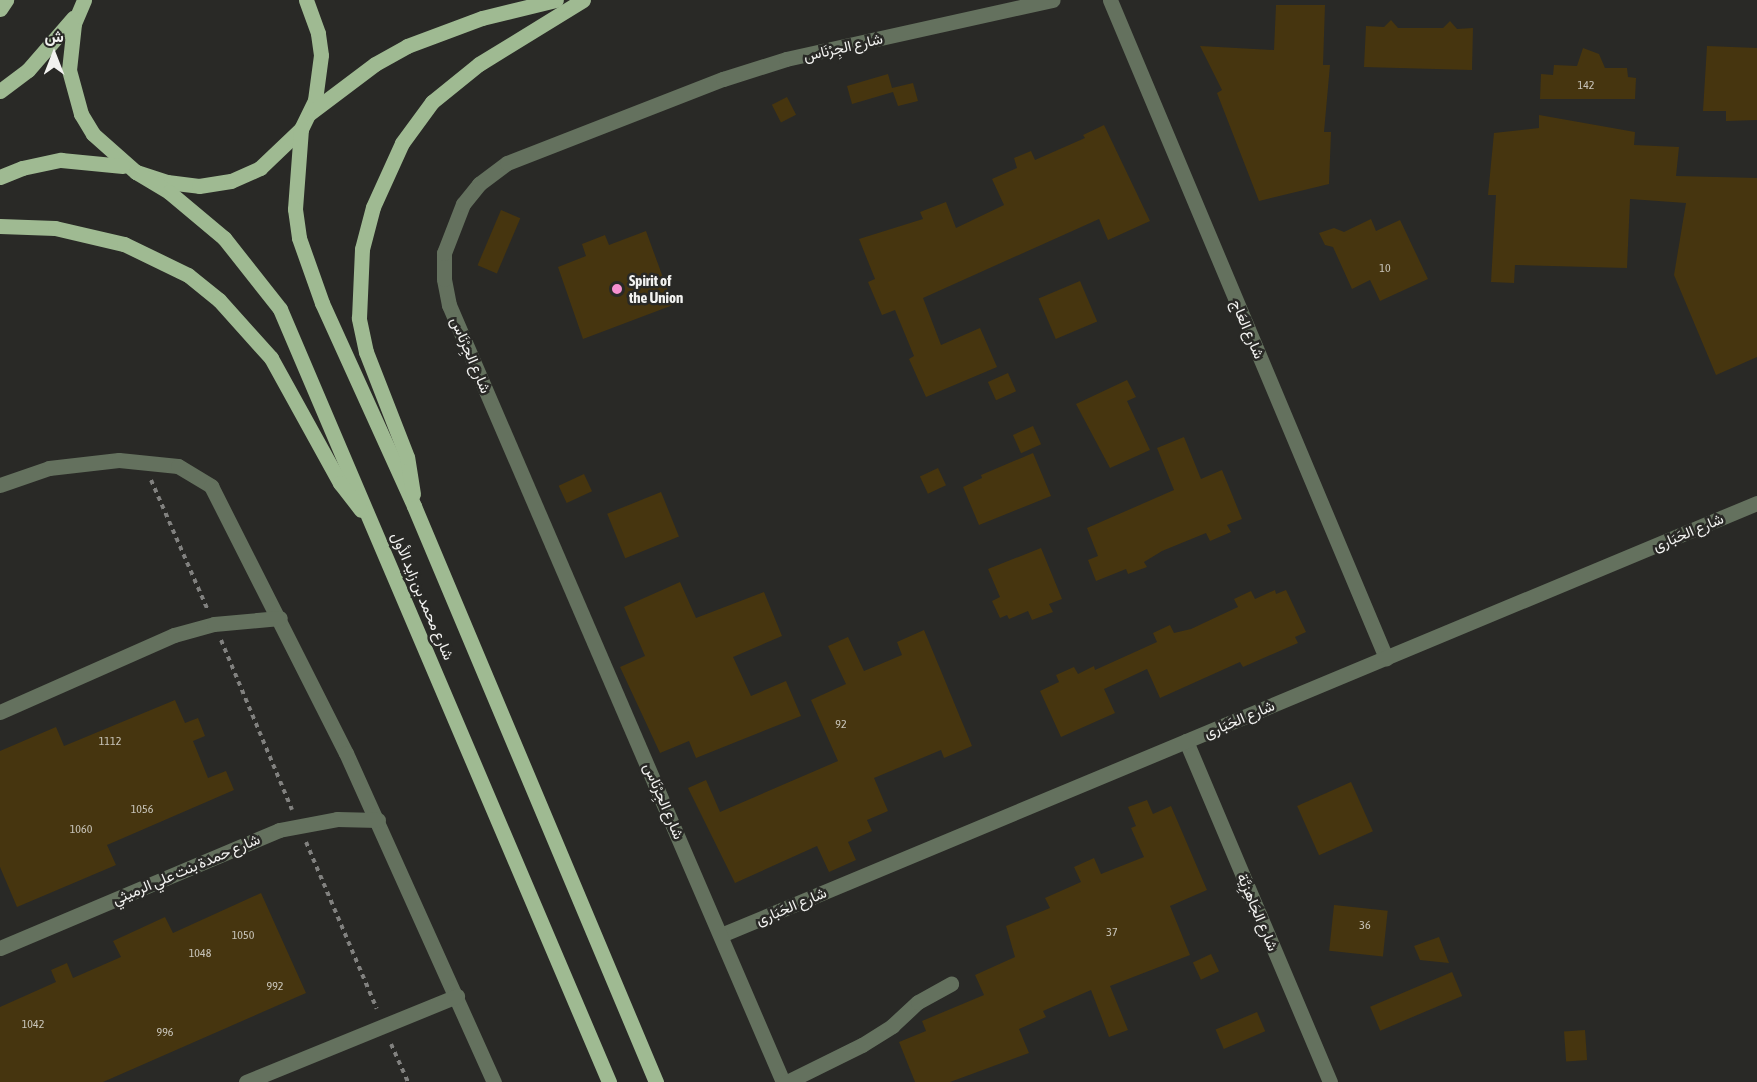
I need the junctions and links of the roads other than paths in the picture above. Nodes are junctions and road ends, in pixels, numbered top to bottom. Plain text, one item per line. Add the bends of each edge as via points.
1 (6, 0) edge
2 (306, 0) edge
3 (556, 0) edge
4 (583, 0) edge
5 (1053, 0) edge
6 (1110, 0) edge
7 (84, 1) edge
8 (0, 9) edge
9 (0, 91) edge
10 (310, 113) junction
11 (301, 129) junction
12 (131, 169) junction
13 (0, 177) edge
14 (0, 226) edge
15 (0, 485) edge
16 (1757, 503) edge
17 (414, 506) junction
18 (372, 522) junction
19 (280, 618) junction
20 (1386, 658) junction
21 (0, 712) edge
22 (1186, 741) junction
23 (378, 820) junction
24 (722, 935) junction
25 (0, 948) edge
26 (951, 984) dead end
27 (457, 996) junction
28 (246, 1082) edge
29 (494, 1082) edge
30 (609, 1082) edge
31 (656, 1082) edge
32 (783, 1082) edge
33 (788, 1082) edge
34 (1330, 1082) edge

1 - 8 main road
2 - 10 main road via 321,55 320,78
3 - 10 main road via 482,18 406,46
4 - 17 main road via 479,64 432,102 402,143 373,207 362,249 359,318 366,352 407,457
5 - 24 street, شارع الجِرْنَاس via 786,59 723,80 507,163 479,184 451,228 444,270 449,305
6 - 20 street, شارع العَاج
7 - 9 main road via 58,38 28,70
7 - 12 main road via 70,47 73,93 93,134
10 - 11 main road
11 - 12 main road via 260,168 231,181 199,186 167,183
11 - 17 main road, شارع محمد بن زايد الأول via 295,209 299,238 322,303
12 - 13 main road via 61,160
12 - 18 main road, شارع محمد بن زايد الأول via 169,192 224,238 280,309
14 - 18 main road via 55,228 124,244 188,275 219,300 271,358 340,483
15 - 19 street via 72,464 143,460 178,466 211,486
16 - 20 street, شارع الحَبَارى
17 - 31 main road, شارع محمد بن زايد الأول
18 - 30 main road, شارع محمد بن زايد الأول
19 - 21 street via 214,624 155,643
19 - 23 street
20 - 22 street, شارع الحَبَارى
22 - 24 street, شارع الحَبَارى
22 - 34 street, شارع الجَاهِزِيَّة
23 - 25 street, شارع حمدة بنت علي الرميثي via 337,819 298,825
23 - 27 street
24 - 32 street, شارع الجِرْنَاس
26 - 33 street via 918,1002 892,1026 862,1045
27 - 28 street
27 - 29 street

